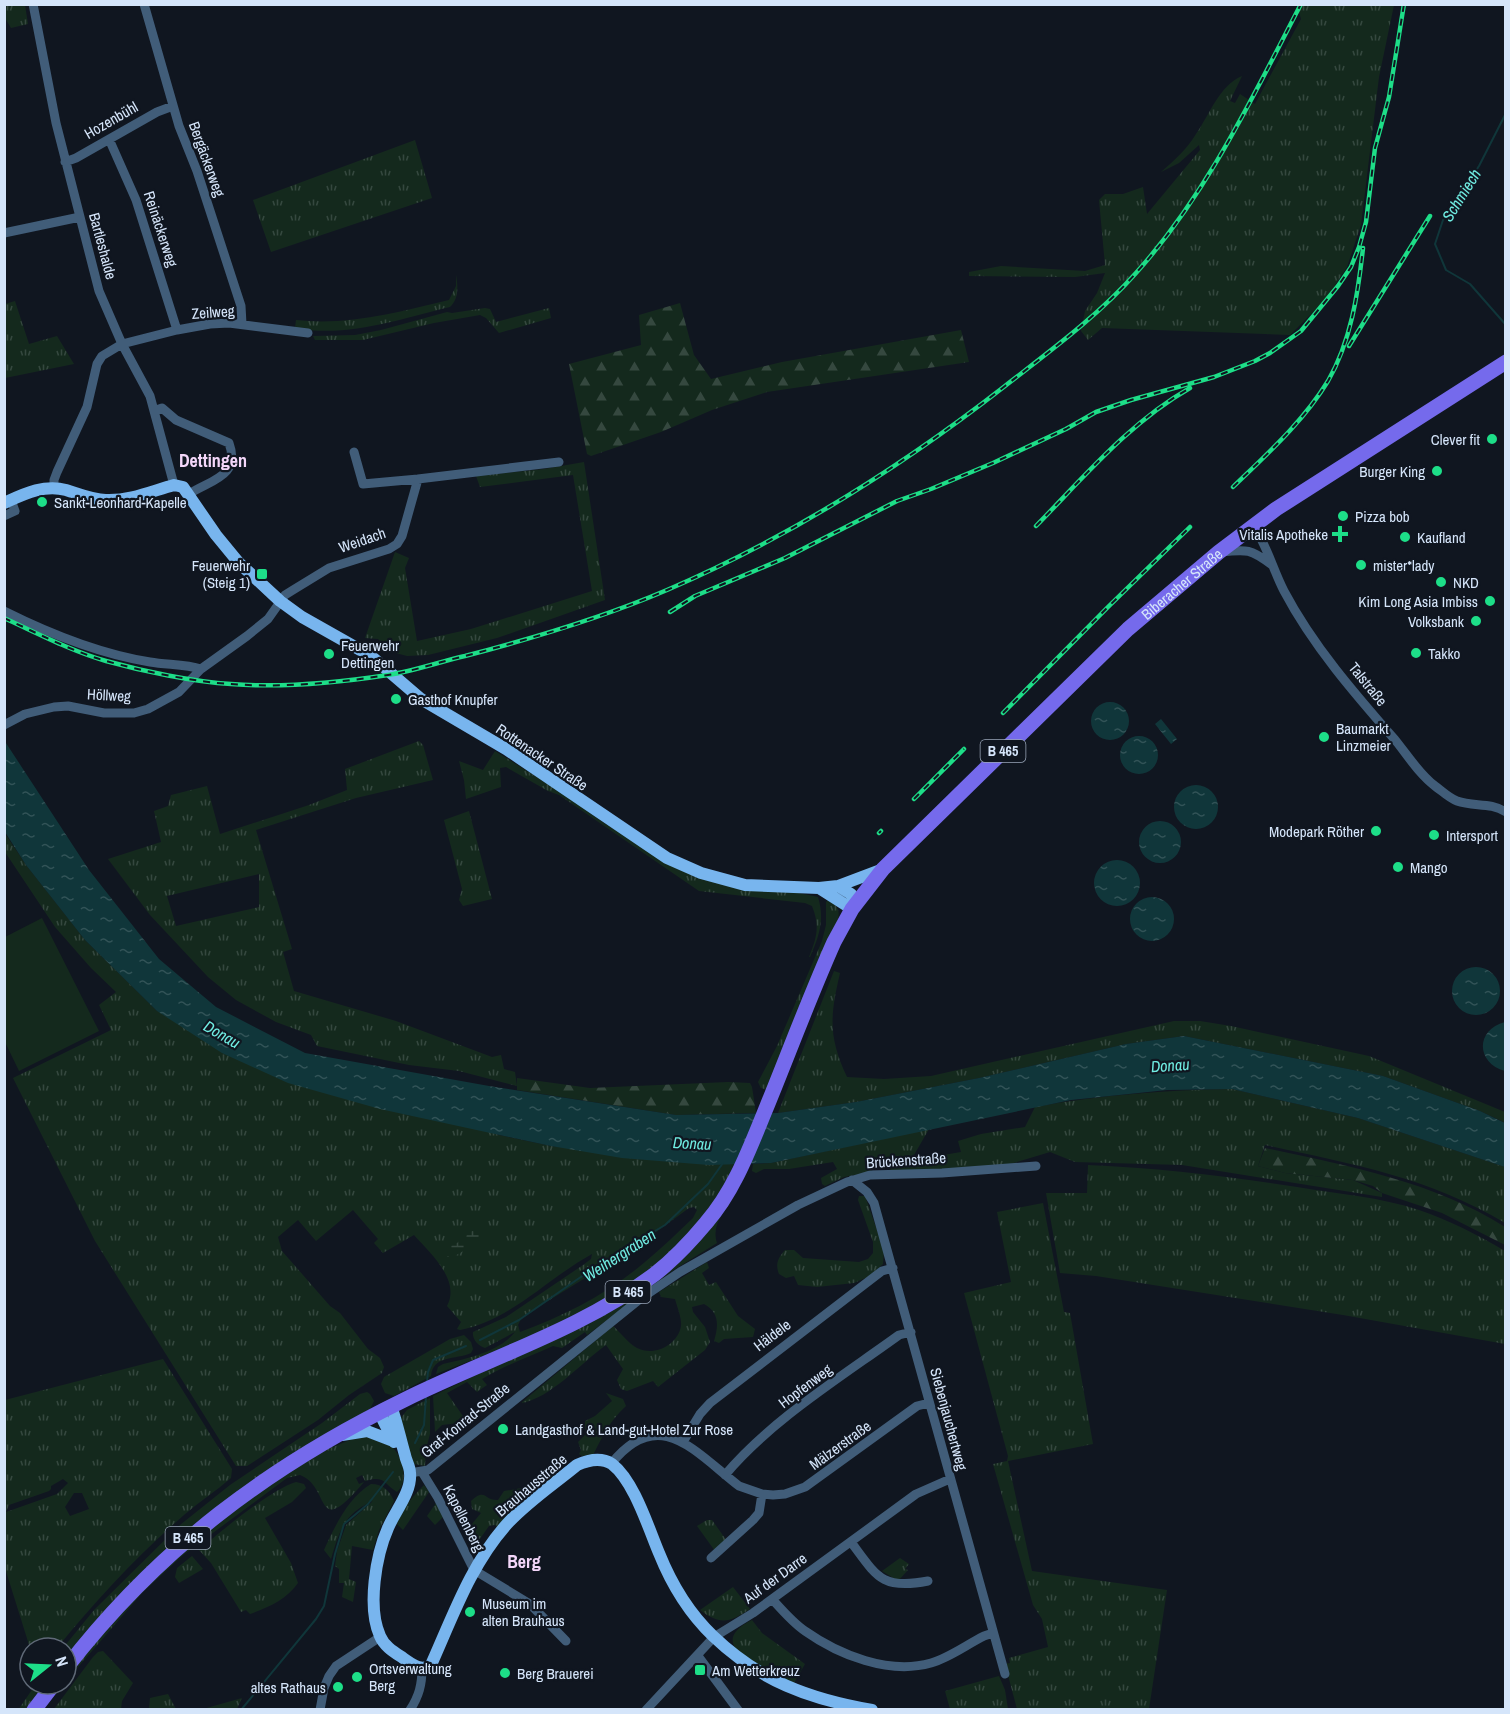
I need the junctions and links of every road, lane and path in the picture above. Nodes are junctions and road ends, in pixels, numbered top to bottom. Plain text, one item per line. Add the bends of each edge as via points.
1 (33, 4) edge
2 (144, 4) edge
3 (173, 106) junction
4 (109, 139) junction
5 (65, 162) junction
6 (80, 217) junction
7 (4, 233) edge
8 (242, 324) junction
9 (177, 330) junction
10 (308, 333) dead end
11 (122, 344) junction
12 (1506, 362) edge
13 (156, 410) junction
14 (354, 452) dead end
15 (559, 462) dead end
16 (418, 479) junction
17 (174, 484) junction
18 (54, 489) junction
19 (189, 494) junction
20 (8, 502) edge
21 (4, 516) edge
22 (1253, 525) junction
23 (1219, 552) junction
24 (1272, 565) junction
25 (280, 601) junction
26 (4, 611) edge
27 (201, 669) junction
28 (5, 725) edge
29 (1506, 812) edge
30 (883, 869) junction
31 (838, 886) junction
32 (819, 888) junction
33 (854, 906) junction
34 (1036, 1166) dead end
35 (852, 1180) junction
36 (723, 1247) joint
37 (893, 1268) junction
38 (911, 1332) junction
39 (929, 1403) junction
40 (385, 1409) junction
41 (335, 1436) junction
42 (393, 1441) junction
43 (684, 1442) junction
44 (405, 1455) junction
45 (611, 1464) junction
46 (416, 1472) junction
47 (725, 1475) junction
48 (950, 1479) junction
49 (762, 1494) junction
50 (851, 1542) junction
51 (711, 1558) dead end
52 (474, 1570) junction
53 (928, 1581) dead end
54 (772, 1599) junction
55 (993, 1634) junction
56 (380, 1637) junction
57 (714, 1637) junction
58 (566, 1641) dead end
59 (78, 1653) edge
60 (698, 1656) junction
61 (422, 1668) junction
62 (1005, 1674) dead end
63 (45, 1696) edge
64 (34, 1710) edge
65 (320, 1710) edge
66 (410, 1710) edge
67 (646, 1710) edge
68 (738, 1710) edge
69 (872, 1710) edge

1 - 5 street, Bartleshalde
2 - 3 street, Bergäckerweg
3 - 4 street, Hozenbühl
3 - 8 street, Bergäckerweg via 241,306
4 - 5 street, Hozenbühl
4 - 9 street, Reinäckerweg via 136,200
5 - 6 street, Bartleshalde
6 - 7 street
6 - 11 street, Bartleshalde via 99,291
8 - 9 street, Zeilweg
8 - 10 street, Zeilweg
9 - 11 street, Zeilweg
11 - 13 street, Bartleshalde
11 - 18 street via 102,356 97,364 87,407 57,472
12 - 22 main road, Biberacher Straße / B 465
13 - 17 street, Bartleshalde
13 - 19 street via 162,408 176,420 229,443 230,468
14 - 16 street via 363,484
15 - 16 street
16 - 25 street, Weidach via 397,544 329,568
17 - 18 street via 119,500
17 - 19 street, Rottenacker Straße
18 - 20 street via 33,491
19 - 25 street, Rottenacker Straße via 239,563
20 - 21 street via 15,511
22 - 23 main road, Biberacher Straße / B 465
22 - 24 street, Talstraße
23 - 24 street via 1256,553
23 - 30 main road, Biberacher Straße / B 465 via 1128,629
24 - 29 street, Talstraße via 1329,661 1431,784 1456,801
25 - 27 street, Höllweg via 268,619
25 - 32 street, Rottenacker Straße via 371,656 421,699 506,750 667,858 701,873 745,885
26 - 27 street via 85,645 150,662
27 - 28 street, Höllweg via 179,692 134,713 54,707 25,714
30 - 31 street, Rottenacker Straße
30 - 33 main road, B 465
31 - 32 street, Rottenacker Straße
31 - 33 street via 851,894
32 - 33 street
33 - 40 main road, B 465 via 825,961 741,1170 709,1220 682,1250 656,1273 609,1304
34 - 35 street, Brückenstraße via 870,1175
35 - 36 street, Brückenstraße
35 - 37 street, Siebenjauchertweg via 874,1203
36 - 46 street, Graf-Konrad-Straße via 617,1317 428,1470
37 - 38 street, Siebenjauchertweg
37 - 43 street, Häldele via 880,1273 710,1403
38 - 39 street, Siebenjauchertweg
38 - 47 street, Hopfenweg via 899,1335 794,1412
39 - 48 street, Siebenjauchertweg
39 - 49 street, Mälzerstraße via 918,1406 813,1483 785,1494
40 - 41 main road, B 465
40 - 42 street
40 - 44 street
41 - 42 street via 367,1431
41 - 59 main road, B 465 via 289,1463 191,1535 136,1586
42 - 44 street
43 - 45 street, Mälzerstraße via 646,1436 627,1446
43 - 47 street, Mälzerstraße
44 - 46 street
45 - 52 street, Brauhausstraße via 588,1460 577,1465 508,1523
45 - 57 street via 634,1493 678,1592
46 - 52 street, Kapellenberg via 438,1498
46 - 56 street, Graf-Konrad-Straße via 387,1528 380,1553 374,1596
47 - 49 street, Mälzerstraße
48 - 50 street, Auf der Darre via 916,1494
48 - 55 street, Siebenjauchertweg
49 - 51 street via 759,1513
50 - 53 street via 887,1582 902,1585
50 - 54 street, Auf der Darre
52 - 58 street, Kapellenberg via 530,1604
52 - 61 street, Brauhausstraße via 431,1665
54 - 55 street via 804,1631 851,1656 899,1666 930,1663
54 - 57 street, Auf der Darre
55 - 62 street, Siebenjauchertweg
56 - 61 street via 391,1650
56 - 65 street via 336,1666 324,1688
57 - 60 street, Auf der Darre
57 - 69 street via 765,1676 797,1691
60 - 67 street, Auf der Darre
60 - 68 street
61 - 66 street via 419,1694
63 - 64 main road

